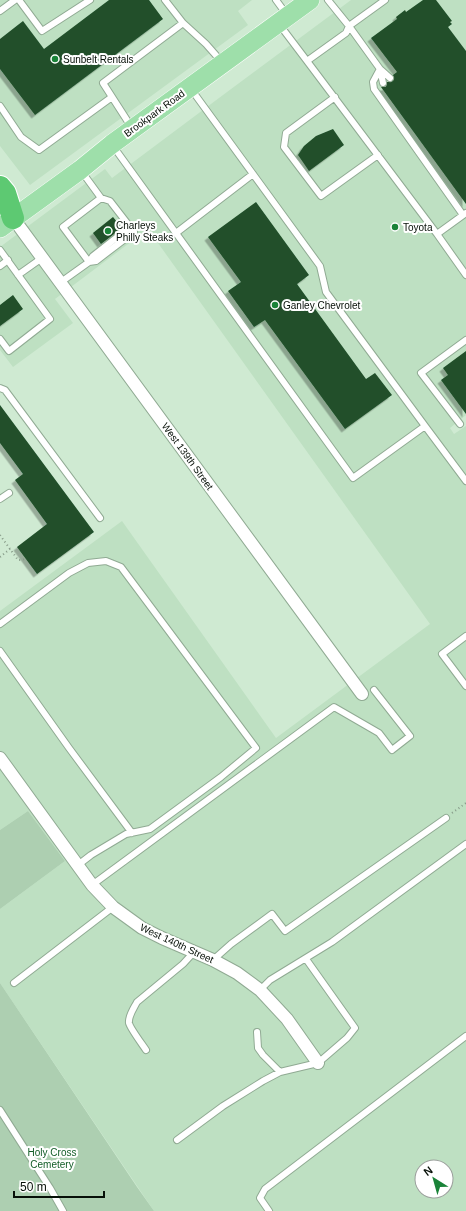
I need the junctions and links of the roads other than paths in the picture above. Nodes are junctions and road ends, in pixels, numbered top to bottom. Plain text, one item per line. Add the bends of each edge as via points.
1 (15, 0) edge
2 (18, 0) edge
3 (89, 0) edge
4 (165, 0) edge
5 (276, 0) edge
6 (310, 0) edge
7 (328, 0) edge
8 (384, 0) edge
9 (0, 11) edge
10 (283, 19) junction
11 (183, 23) junction
12 (349, 26) junction
13 (307, 61) junction
14 (223, 63) junction
15 (380, 69) junction
16 (390, 78) dead end
17 (383, 83) dead end
18 (190, 87) junction
19 (112, 97) junction
20 (335, 97) junction
21 (0, 106) edge
22 (132, 129) junction
23 (112, 144) junction
24 (378, 155) junction
25 (80, 170) junction
26 (253, 174) junction
27 (0, 187) edge
28 (102, 198) junction
29 (465, 214) edge
30 (4, 219) edge
31 (176, 233) junction
32 (437, 234) junction
33 (0, 250) edge
34 (42, 258) junction
35 (8, 260) junction
36 (89, 262) junction
37 (0, 266) edge
38 (18, 275) junction
39 (466, 275) edge
40 (61, 282) junction
41 (0, 339) edge
42 (466, 340) edge
43 (0, 388) edge
44 (460, 424) dead end
45 (425, 426) junction
46 (466, 481) edge
47 (9, 492) dead end
48 (0, 499) edge
49 (100, 518) dead end
50 (0, 624) edge
51 (466, 636) edge
52 (0, 651) edge
53 (466, 686) edge
54 (374, 690) dead end
55 (362, 694) dead end
56 (0, 758) edge
57 (446, 818) road end
58 (132, 832) junction
59 (466, 844) edge
60 (78, 865) junction
61 (92, 885) junction
62 (113, 906) junction
63 (194, 952) junction
64 (306, 959) junction
65 (212, 960) junction
66 (14, 982) dead end
67 (260, 990) junction
68 (257, 1032) dead end
69 (466, 1036) edge
70 (146, 1050) dead end
71 (318, 1063) junction
72 (280, 1072) junction
73 (0, 1110) edge
74 (177, 1140) dead end
75 (63, 1211) edge
76 (269, 1211) edge

1 - 9 lane
2 - 3 lane via 42,31
4 - 11 lane
5 - 10 lane
6 - 10 main road, Brookpark Road
7 - 12 lane
8 - 12 lane
10 - 13 lane
10 - 14 main road, Brookpark Road
11 - 14 lane
11 - 19 lane via 103,83
12 - 13 lane via 346,33
12 - 15 lane
13 - 20 lane
14 - 18 main road, Brookpark Road
15 - 16 lane
15 - 17 lane
15 - 29 lane via 373,82 374,89
18 - 22 main road, Brookpark Road
18 - 26 lane
19 - 21 lane via 38,150 22,137
19 - 22 lane
20 - 24 lane
20 - 24 lane via 286,133 284,147 322,196
22 - 23 main road, Brookpark Road
23 - 25 main road, Brookpark Road
23 - 31 lane
24 - 32 lane
25 - 28 lane
25 - 30 main road, Brookpark Road
26 - 31 lane
26 - 45 lane via 320,266 326,292
27 - 30 highway via 5,193
28 - 36 lane via 63,227
28 - 36 lane via 110,201 134,232 96,261
29 - 32 lane
30 - 34 street, West 139th Street
31 - 45 lane via 353,478
32 - 39 lane
33 - 35 lane
34 - 38 lane
34 - 40 street, West 139th Street
35 - 37 lane
35 - 38 lane
36 - 40 lane
38 - 41 lane via 50,319 9,351
40 - 55 street, West 139th Street
42 - 44 lane via 421,373
43 - 49 lane via 5,390
45 - 46 lane
47 - 48 lane
50 - 58 lane via 69,573 88,563 106,562 121,567 256,748 150,829
51 - 53 lane via 442,654
52 - 58 lane
54 - 61 lane via 410,736 392,750 379,733 334,707
56 - 60 street, West 140th Street
57 - 65 lane via 285,931 272,914
58 - 60 lane
59 - 64 lane
60 - 61 street, West 140th Street
61 - 62 street, West 140th Street
62 - 63 street, West 140th Street via 142,928
62 - 66 lane
63 - 65 street, West 140th Street
63 - 70 lane via 132,1010 129,1024
64 - 67 lane via 270,980
64 - 71 lane via 355,1028
65 - 67 street, West 140th Street via 237,973
67 - 71 street, West 140th Street via 287,1019
68 - 72 lane via 258,1048
69 - 76 lane via 265,1190 260,1198
71 - 72 lane
72 - 74 lane via 223,1106
73 - 75 lane

